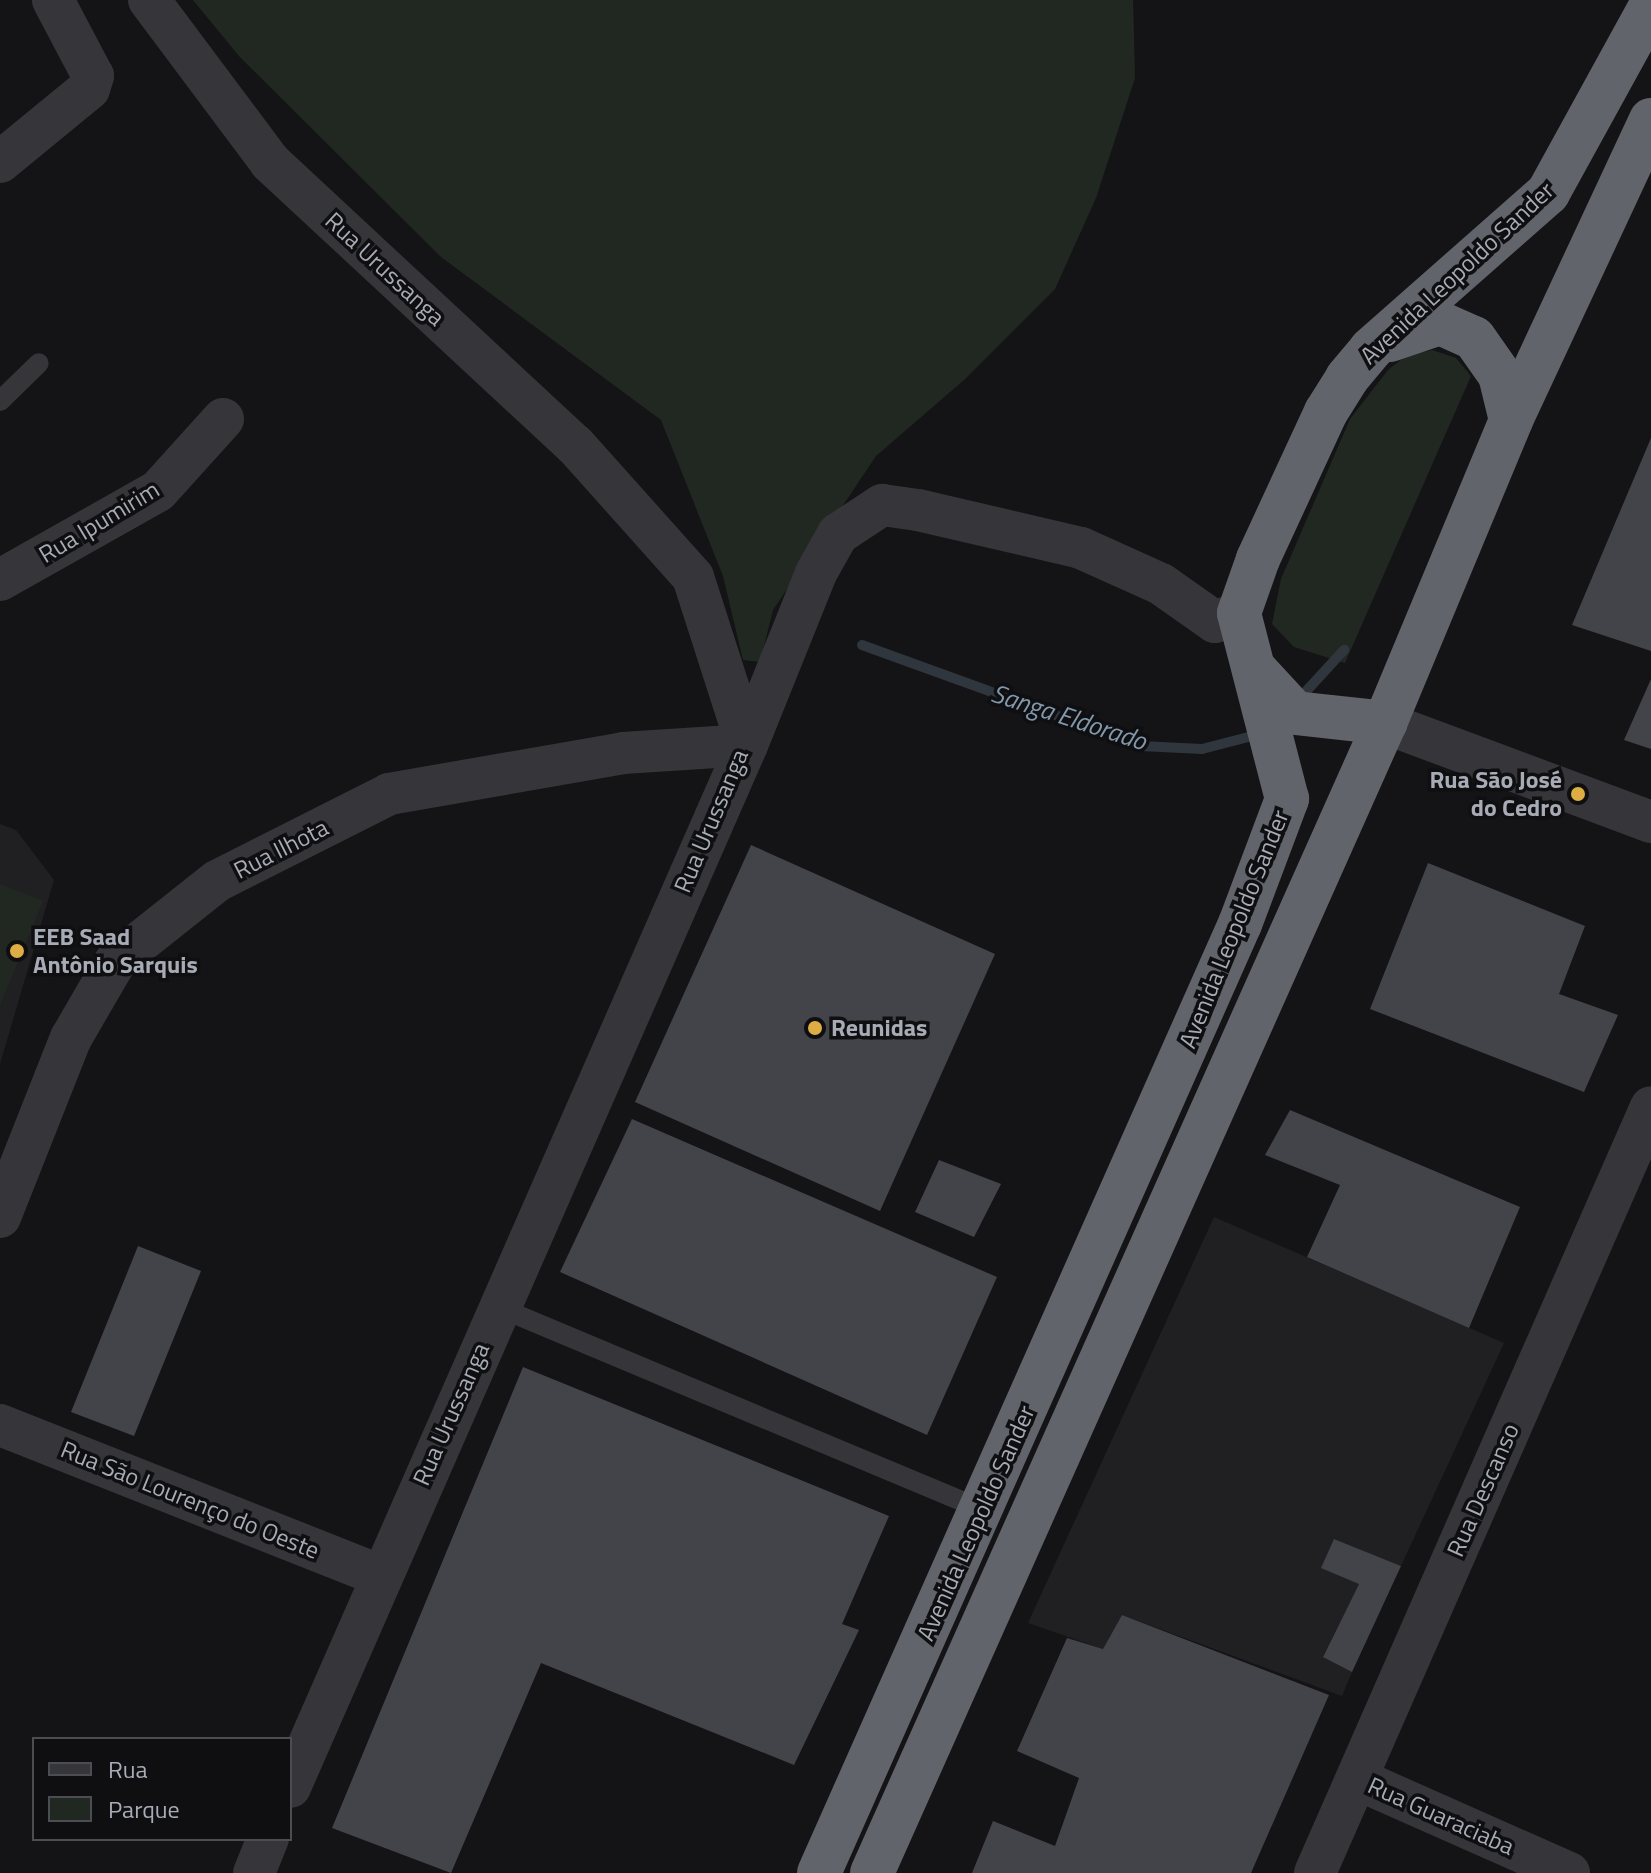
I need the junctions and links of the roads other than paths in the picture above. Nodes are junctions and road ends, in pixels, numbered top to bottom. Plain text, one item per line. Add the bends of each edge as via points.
1 (53, 0) edge
2 (149, 0) edge
3 (1651, 6) edge
4 (1651, 120) edge
5 (0, 162) edge
6 (1371, 349) junction
7 (39, 363) dead end
8 (0, 401) edge
9 (223, 419) dead end
10 (1511, 420) junction
11 (0, 580) edge
12 (1239, 613) junction
13 (1255, 669) junction
14 (1385, 723) junction
15 (747, 745) junction
16 (1651, 822) edge
17 (1651, 1107) edge
18 (0, 1217) edge
19 (498, 1307) junction
20 (0, 1425) edge
21 (983, 1510) junction
22 (379, 1575) junction
23 (1357, 1779) junction
24 (292, 1782) edge
25 (267, 1841) edge
26 (254, 1873) edge
27 (819, 1873) edge
28 (872, 1873) edge
29 (1315, 1873) edge
30 (1569, 1873) edge

1 - 5 street via 93,76 89,89
2 - 15 street, Rua Urussanga via 270,162 575,445 693,577
3 - 6 highway, Avenida Leopoldo Sander via 1548,193
4 - 10 highway, Avenida Leopoldo Sander
6 - 10 highway via 1440,323 1474,338 1500,375
6 - 12 highway, Avenida Leopoldo Sander via 1326,412 1258,559
7 - 8 lane
9 - 11 street, Rua Ipumirim via 158,491
10 - 14 highway, Avenida Leopoldo Sander
12 - 13 highway, Avenida Leopoldo Sander
12 - 15 street via 1215,622 1161,584 1081,548 882,505 838,534
13 - 14 highway via 1295,713
13 - 21 highway, Avenida Leopoldo Sander via 1287,799 1240,924
14 - 16 street
14 - 28 highway, Avenida Leopoldo Sander
15 - 18 street, Rua Ilhota via 623,753 389,794 217,881 115,962 71,1038
15 - 19 street, Rua Urussanga
17 - 23 street, Rua Descanso
19 - 21 lane
19 - 22 street, Rua Urussanga
20 - 22 street, Rua São Lourenço do Oeste
21 - 27 highway, Avenida Leopoldo Sander
22 - 24 street, Rua Urussanga
23 - 29 street, Rua Descanso
23 - 30 street, Rua Guaraciaba
25 - 26 street

